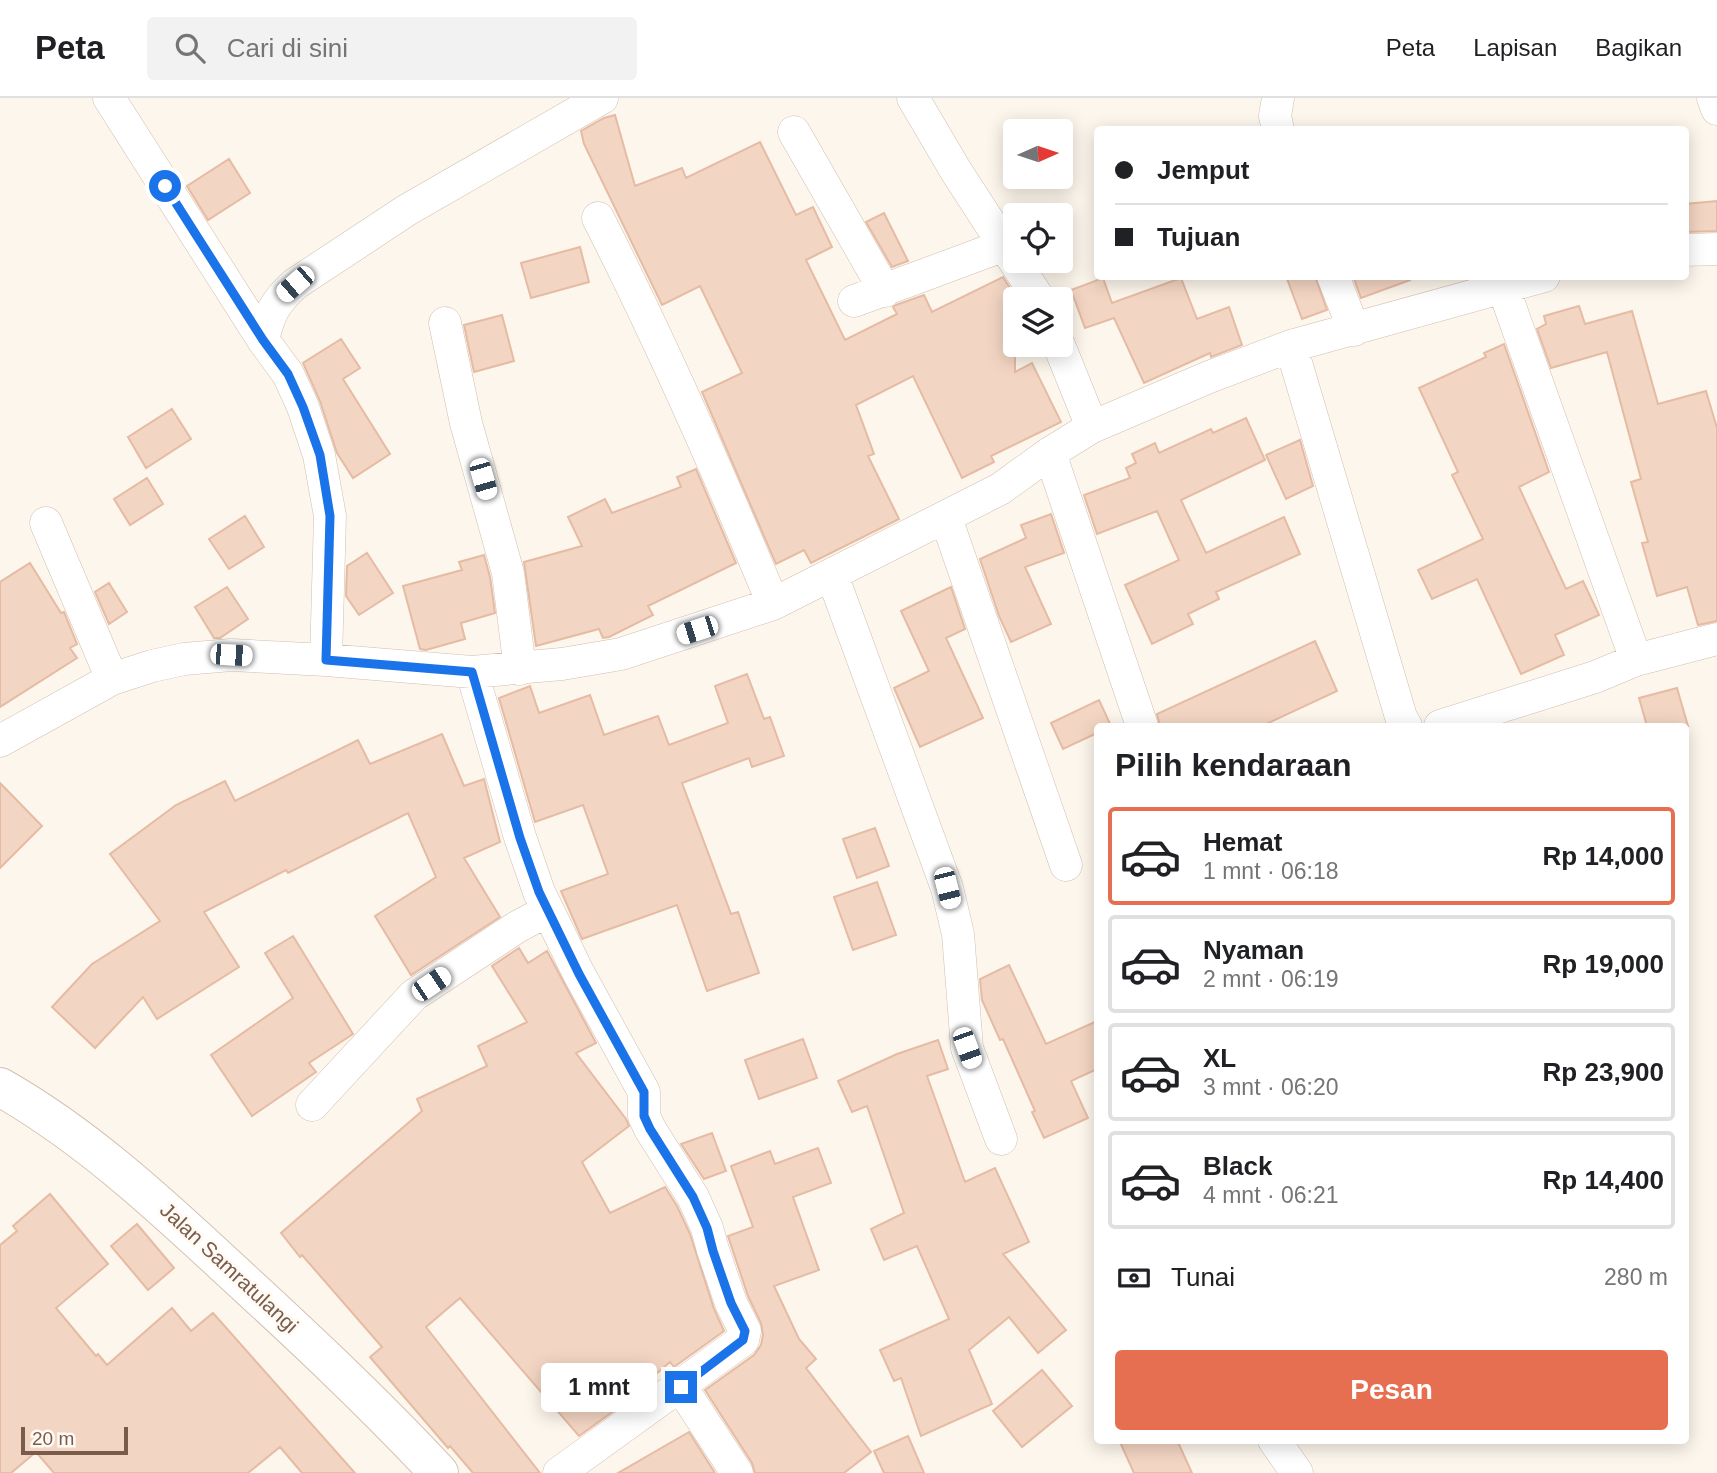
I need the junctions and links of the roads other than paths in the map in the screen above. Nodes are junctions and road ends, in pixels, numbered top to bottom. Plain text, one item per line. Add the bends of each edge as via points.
1 (109, 98) edge
2 (602, 98) edge
3 (914, 98) edge
4 (1278, 98) edge
5 (1713, 98) edge
6 (1717, 109) edge
7 (1277, 126) edge
8 (794, 132) dead end
9 (598, 218) dead end
10 (1003, 242) edge
11 (1003, 246) edge
12 (1717, 249) edge
13 (1689, 250) edge
14 (1335, 280) edge
15 (1529, 280) edge
16 (1503, 287) junction
17 (885, 291) junction
18 (854, 302) dead end
19 (445, 323) dead end
20 (1354, 330) junction
21 (263, 340) junction
22 (1291, 346) junction
23 (1064, 357) edge
24 (1092, 427) junction
25 (1050, 453) junction
26 (946, 518) junction
27 (47, 523) dead end
28 (832, 575) junction
29 (773, 604) junction
30 (1717, 639) edge
31 (326, 660) junction
32 (1636, 660) junction
33 (520, 669) junction
34 (472, 672) junction
35 (112, 679) junction
36 (1141, 723) edge
37 (1404, 723) edge
38 (1449, 723) edge
39 (0, 741) edge
40 (1066, 864) dead end
41 (547, 911) junction
42 (0, 1087) edge
43 (313, 1105) dead end
44 (1001, 1139) dead end
45 (681, 1387) junction
46 (1278, 1444) edge
47 (439, 1473) edge
48 (559, 1473) edge
49 (737, 1473) edge
50 (1297, 1473) edge

1 - 21 street
2 - 21 street via 407,210 295,284 279,298
3 - 10 street
4 - 7 street
5 - 6 street
8 - 17 street
9 - 29 street via 716,469
11 - 17 street
12 - 13 street
14 - 20 street
15 - 16 street
16 - 20 street
16 - 32 street
17 - 18 street
19 - 33 street via 466,422 508,573
20 - 22 street
21 - 31 street via 288,374 320,455 330,516
22 - 24 street
22 - 37 street
23 - 24 street
24 - 25 street
25 - 26 street via 1000,489
25 - 36 street
26 - 28 street
26 - 40 street
27 - 35 street
28 - 29 street
28 - 44 street via 947,888 958,934 967,1048
29 - 33 street via 621,654
30 - 32 street
31 - 34 street
31 - 35 street via 231,655 184,659
32 - 38 street
33 - 34 street
34 - 41 street via 520,838
35 - 39 street
41 - 43 street via 414,995
41 - 45 street via 644,1092 644,1116 693,1197 745,1331 743,1340
42 - 47 main road, Jalan Samratulangi via 133,1180 302,1335
45 - 48 street
45 - 49 street
46 - 50 street

